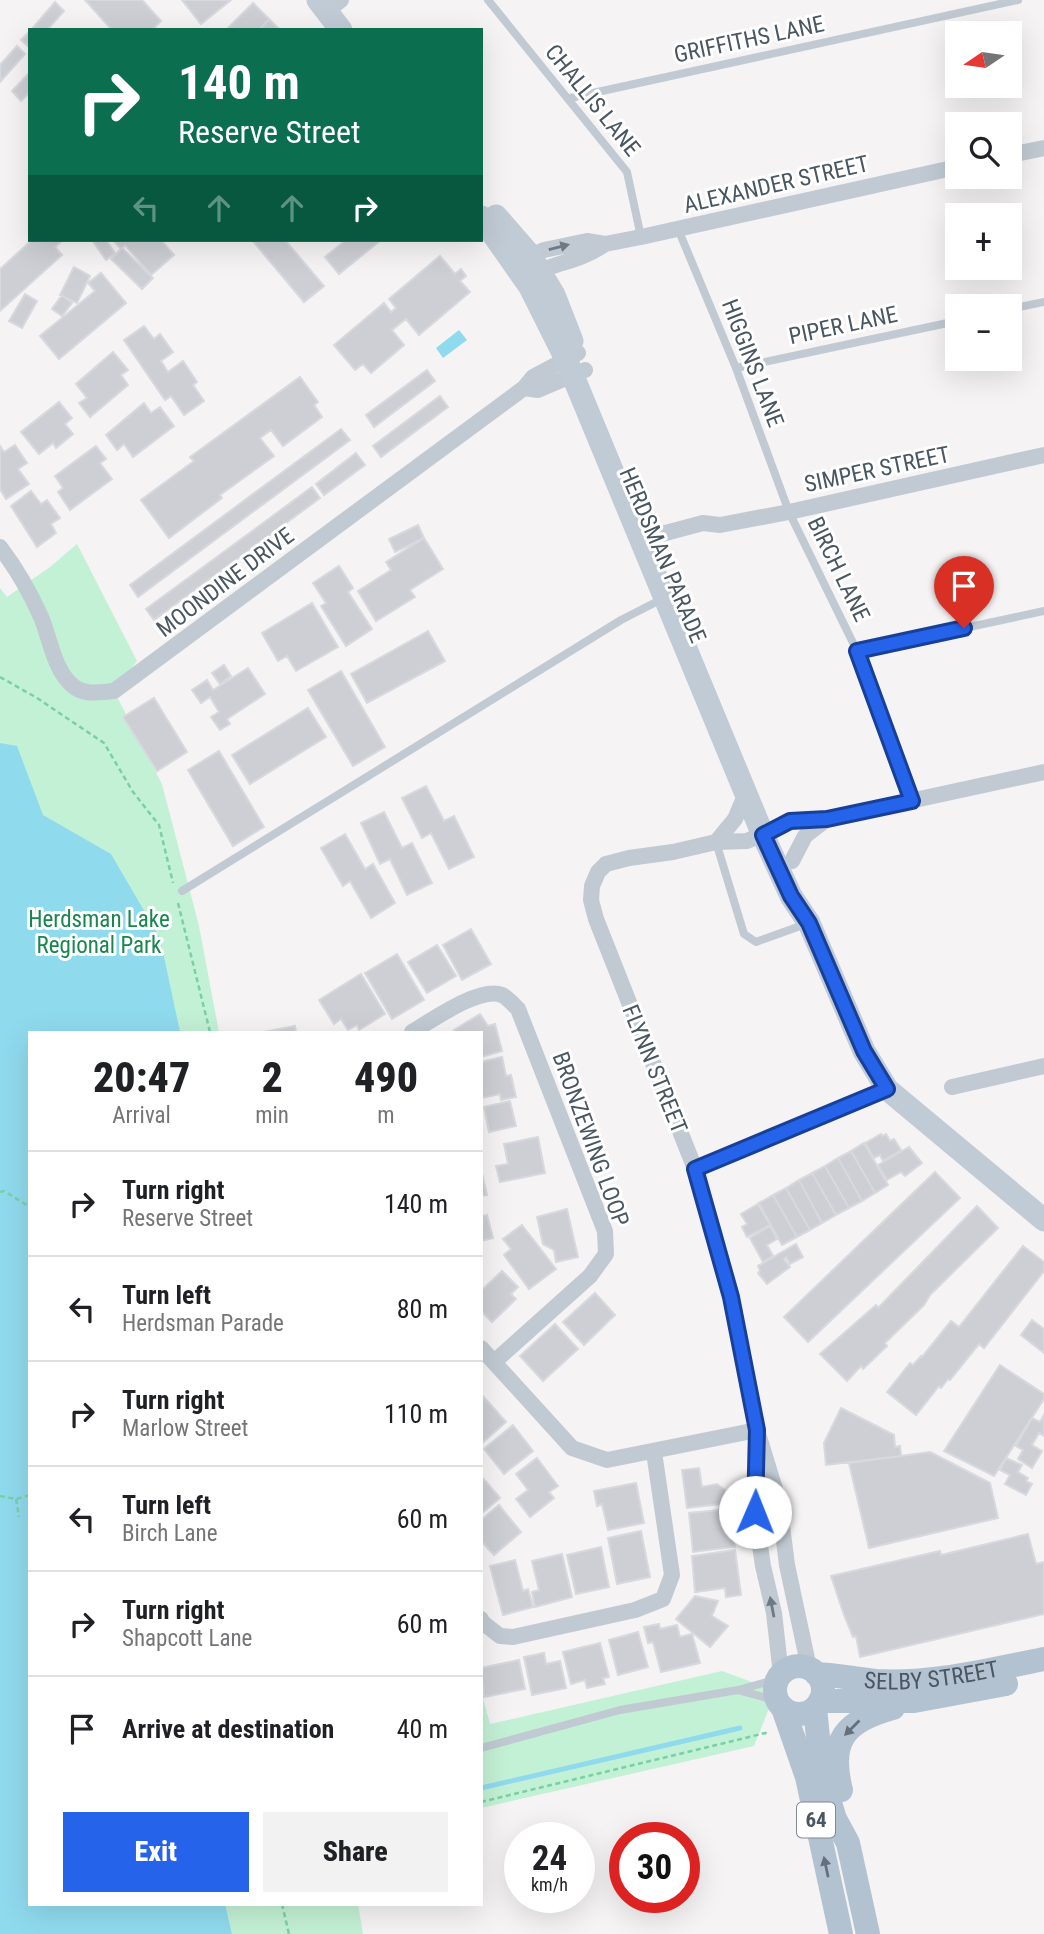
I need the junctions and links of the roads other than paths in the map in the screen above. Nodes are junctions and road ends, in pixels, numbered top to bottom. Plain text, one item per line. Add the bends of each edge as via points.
1 (488, 0) edge
2 (1018, 0) edge
3 (328, 4) edge
4 (340, 28) edge
5 (570, 98) junction
6 (1044, 148) edge
7 (1022, 153) edge
8 (945, 170) edge
9 (483, 209) edge
10 (483, 223) edge
11 (678, 229) junction
12 (641, 237) junction
13 (527, 267) junction
14 (1044, 302) edge
15 (1022, 307) edge
16 (945, 324) edge
17 (575, 364) junction
18 (736, 368) junction
19 (1044, 456) edge
20 (789, 512) junction
21 (649, 543) junction
22 (0, 547) edge
23 (664, 597) junction
24 (1044, 611) edge
25 (857, 651) junction
26 (1044, 772) edge
27 (746, 793) junction
28 (912, 801) junction
29 (827, 819) junction
30 (771, 832) junction
31 (716, 842) junction
32 (792, 861) junction
33 (179, 890) road end
34 (809, 923) junction
35 (414, 1031) edge
36 (1044, 1066) edge
37 (952, 1087) dead end
38 (887, 1089) junction
39 (695, 1169) junction
40 (1044, 1220) edge
41 (483, 1350) edge
42 (494, 1362) junction
43 (757, 1430) junction
44 (654, 1452) junction
45 (483, 1623) edge
46 (1044, 1658) edge
47 (813, 1671) junction
48 (1044, 1675) edge
49 (738, 1690) junction
50 (780, 1690) junction
51 (914, 1702) junction
52 (817, 1705) junction
53 (483, 1747) edge
54 (848, 1843) junction
55 (841, 1934) edge
56 (868, 1934) edge

1 - 5 lane, CHALLIS LANE
2 - 5 lane, GRIFFITHS LANE
3 - 4 main road
5 - 12 lane, CHALLIS LANE via 627,172
6 - 7 street
8 - 11 street, ALEXANDER STREET
9 - 13 main road, HERDSMAN PARADE via 495,215
10 - 13 main road, HERDSMAN PARADE
11 - 12 street, ALEXANDER STREET
11 - 18 lane, HIGGINS LANE
12 - 13 street, ALEXANDER STREET via 605,244 587,241
13 - 17 main road, HERDSMAN PARADE via 554,295
14 - 15 lane
16 - 18 lane, PIPER LANE
17 - 21 main road, HERDSMAN PARADE
17 - 22 street, MOONDINE DRIVE via 538,390 524,388 114,691 86,693 71,685 16,568
18 - 20 lane, HIGGINS LANE
19 - 20 street, SIMPER STREET
20 - 21 street, SIMPER STREET via 720,525 703,523
20 - 25 lane, BIRCH LANE
21 - 23 main road, HERDSMAN PARADE
21 - 30 main road, HERDSMAN PARADE
23 - 27 main road, HERDSMAN PARADE
23 - 33 lane
24 - 25 lane
25 - 28 lane, BIRCH LANE
26 - 28 street, FLYNN STREET
27 - 30 main road, HERDSMAN PARADE
27 - 31 street via 736,819
28 - 29 street, FLYNN STREET
29 - 30 street, FLYNN STREET via 790,821
29 - 32 street via 805,836
30 - 31 street, FLYNN STREET via 747,841
30 - 32 main road, HERDSMAN PARADE
30 - 34 main road, HERDSMAN PARADE via 791,896
31 - 34 lane via 744,934 756,942
31 - 39 street, FLYNN STREET via 606,864 592,886 596,919
32 - 34 main road, HERDSMAN PARADE via 804,890
34 - 38 main road, HERDSMAN PARADE via 864,1051
35 - 42 street, BRONZEWING LOOP via 485,994 502,995 518,1009 606,1231 606,1254 590,1276
36 - 37 street
38 - 39 street
38 - 40 main road, HERDSMAN PARADE
39 - 43 street, FLYNN STREET via 731,1297
41 - 42 street
42 - 44 street via 572,1448 607,1460
43 - 44 street
43 - 47 street, FLYNN STREET via 779,1502 787,1565
50 -> 43 street, FLYNN STREET via 774,1613 755,1512
44 - 45 street via 672,1576 663,1599 635,1610 513,1637 500,1636
46 - 47 main road, SELBY STREET via 969,1675 913,1680 876,1681
47 - 50 main road via 794,1667
47 - 52 main road, 64 via 823,1687
48 - 51 main road, SELBY STREET / 64
49 - 50 lane
49 - 50 lane
49 - 53 lane via 620,1710
50 - 52 main road, 64 via 789,1712 802,1714
55 -> 50 main road, FLYNN STREET / 64 via 807,1777
51 - 52 main road, SELBY STREET / 64
51 -> 54 main road, 64 via 863,1717 844,1736 837,1770
52 - 54 main road, 64 via 822,1777
54 - 56 main road, 64

